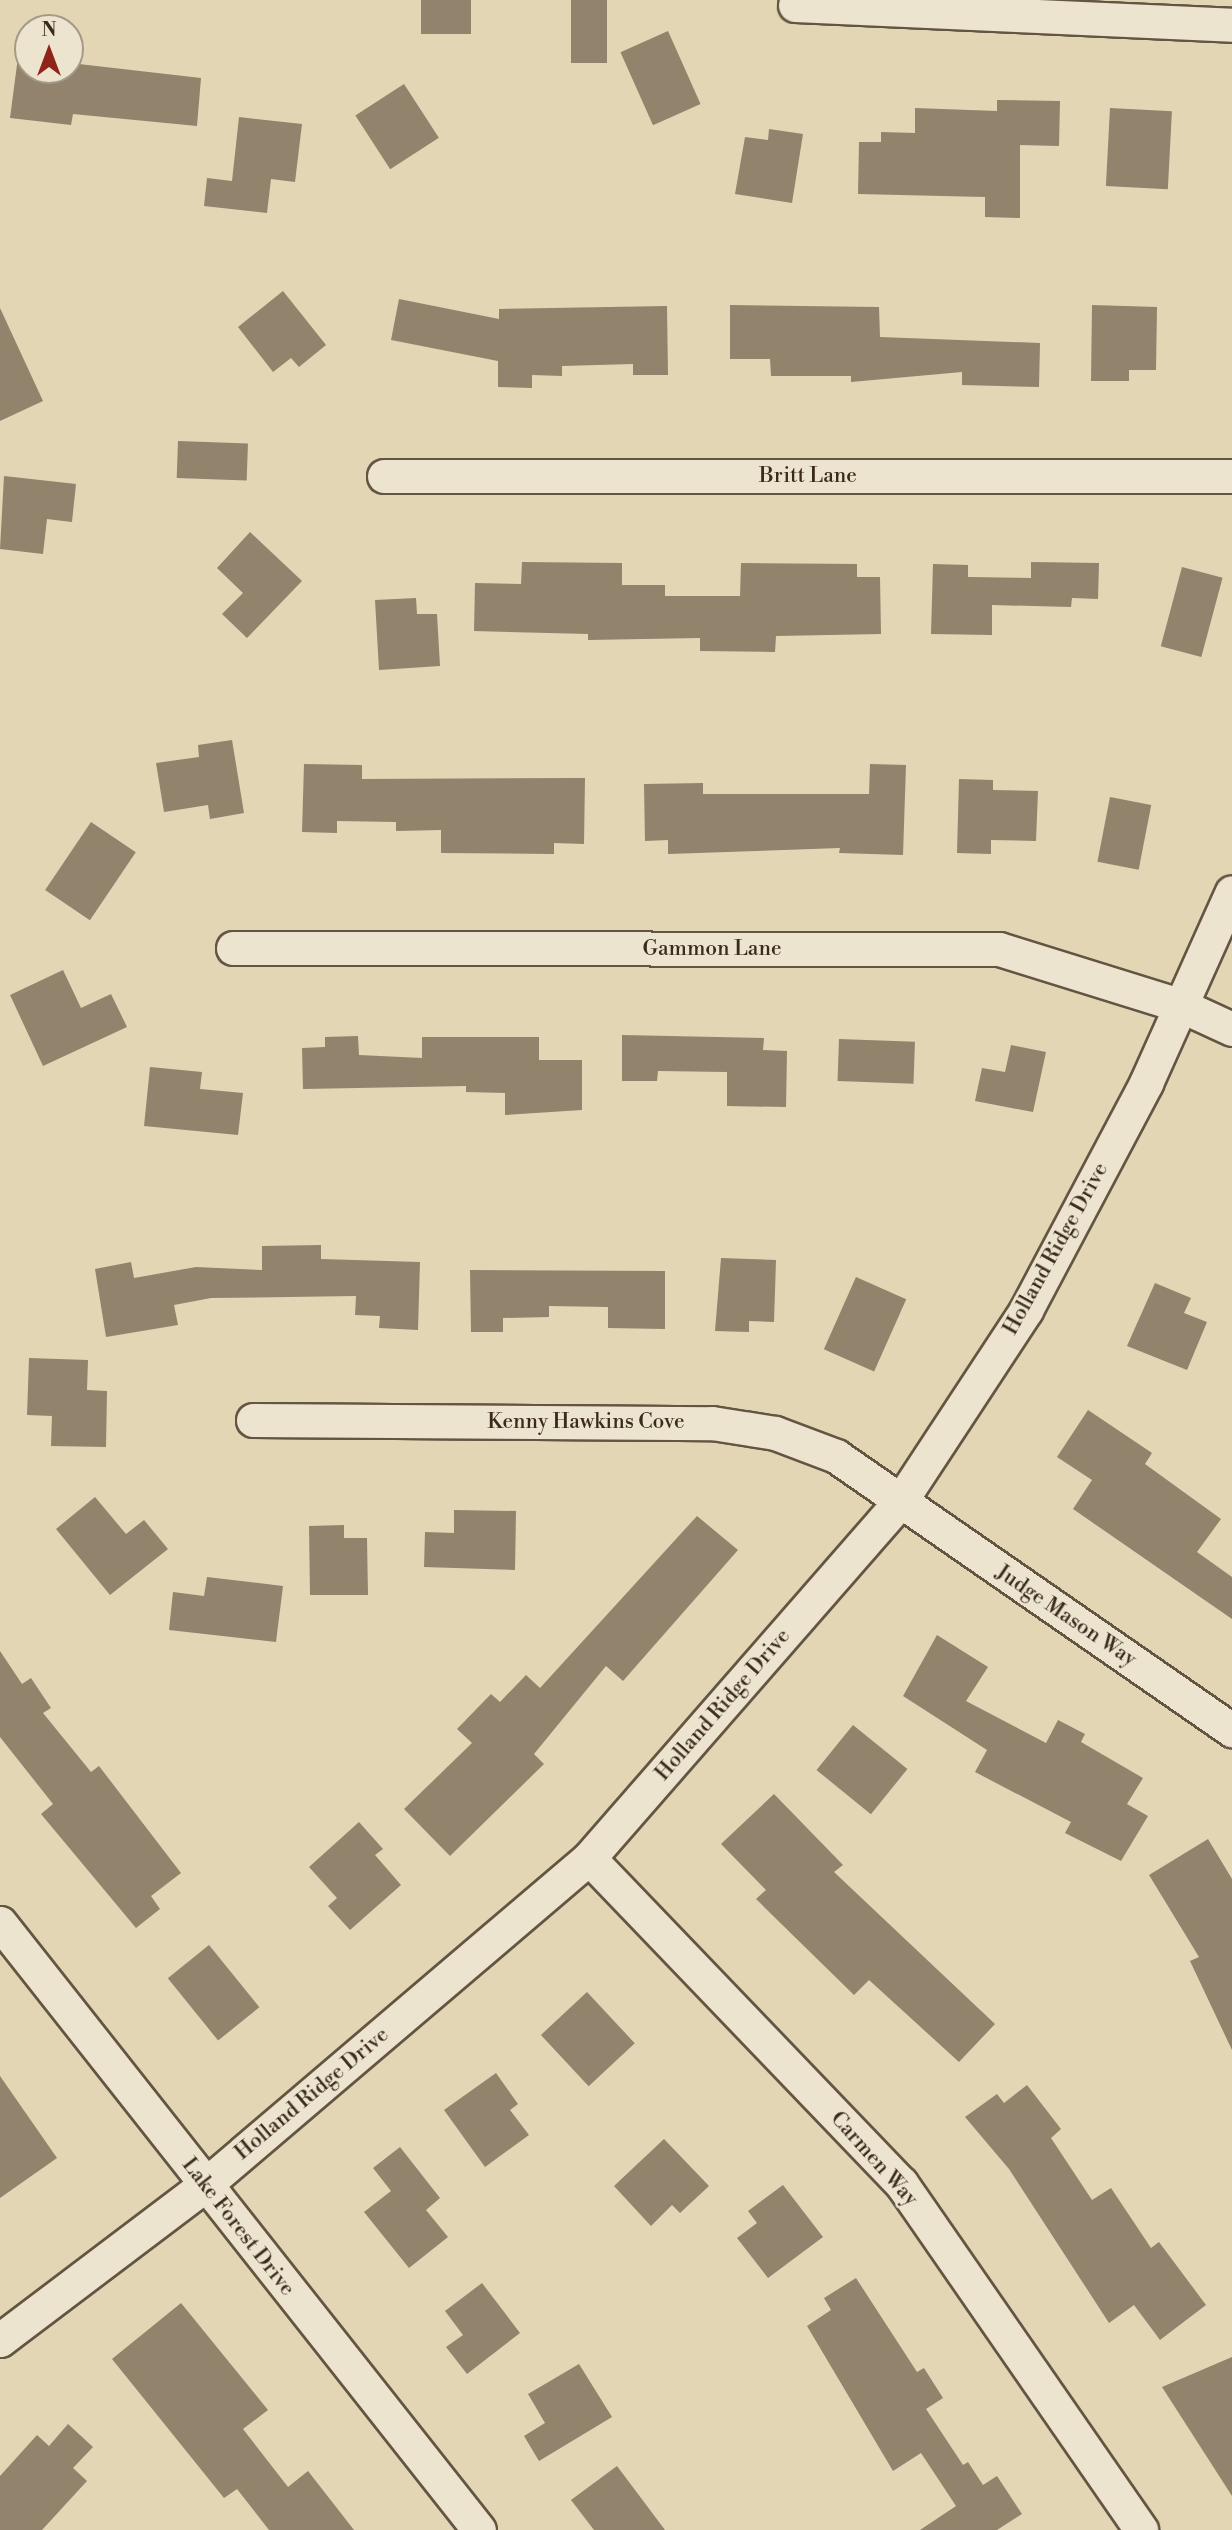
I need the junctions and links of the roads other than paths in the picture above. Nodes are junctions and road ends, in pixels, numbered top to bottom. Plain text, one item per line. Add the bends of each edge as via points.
1 (795, 5) dead end
2 (1232, 25) edge
3 (384, 476) dead end
4 (1232, 476) edge
5 (1232, 892) edge
6 (233, 948) dead end
7 (1182, 1006) junction
8 (1232, 1029) edge
9 (253, 1420) dead end
10 (900, 1502) junction
11 (1232, 1730) edge
12 (589, 1858) junction
13 (0, 1923) edge
14 (205, 2185) junction
15 (0, 2340) edge
16 (479, 2530) edge
17 (1140, 2530) edge

1 - 2 street
3 - 4 street, Britt Lane
5 - 7 street, Holland Ridge Drive
6 - 7 street, Gammon Lane via 999,949
7 - 8 street, Gammon Lane
7 - 10 street, Holland Ridge Drive via 1026,1310
9 - 10 street, Kenny Hawkins Cove via 712,1423 775,1433 835,1456
10 - 11 street, Judge Mason Way
10 - 12 street, Holland Ridge Drive
12 - 14 street, Holland Ridge Drive
12 - 17 street, Carmen Way via 901,2183
13 - 14 street, Lake Forest Drive
14 - 15 street, Holland Ridge Drive
14 - 16 street, Lake Forest Drive

